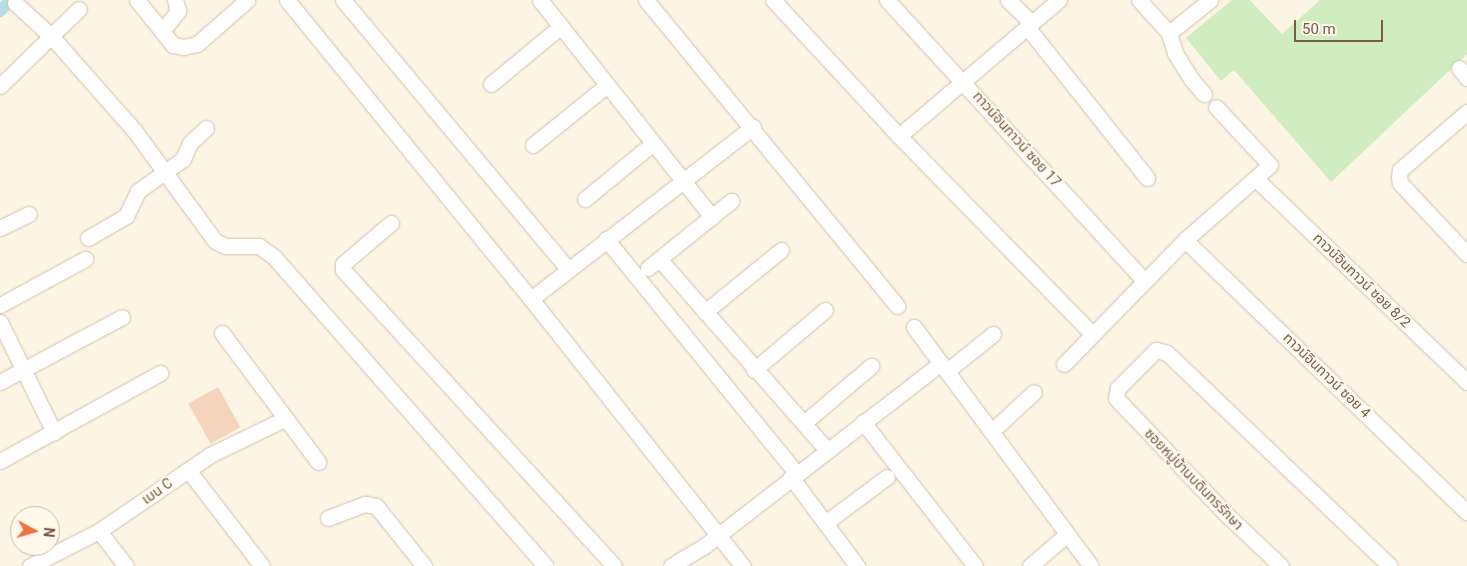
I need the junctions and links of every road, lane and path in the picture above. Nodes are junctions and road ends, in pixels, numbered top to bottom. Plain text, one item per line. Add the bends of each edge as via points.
1 (138, 0) edge
2 (175, 0) edge
3 (248, 0) edge
4 (287, 0) edge
5 (343, 0) edge
6 (540, 0) edge
7 (646, 0) edge
8 (774, 0) edge
9 (887, 0) edge
10 (1008, 0) edge
11 (1059, 0) edge
12 (1139, 0) edge
13 (1210, 0) edge
14 (15, 3) dead end
15 (80, 8) dead end
16 (1030, 25) junction
17 (561, 26) junction
18 (162, 31) junction
19 (1169, 33) junction
20 (51, 36) junction
21 (963, 80) junction
22 (491, 84) dead end
23 (607, 85) junction
24 (0, 86) edge
25 (1204, 94) dead end
26 (1216, 107) dead end
27 (1467, 112) edge
28 (753, 127) junction
29 (206, 128) dead end
30 (899, 136) junction
31 (652, 144) junction
32 (533, 145) dead end
33 (165, 174) junction
34 (1147, 178) dead end
35 (1256, 178) junction
36 (683, 179) junction
37 (585, 199) dead end
38 (730, 201) dead end
39 (30, 214) dead end
40 (712, 217) junction
41 (391, 223) dead end
42 (0, 228) edge
43 (88, 238) dead end
44 (606, 240) junction
45 (1185, 240) junction
46 (1464, 245) edge
47 (780, 250) dead end
48 (85, 259) dead end
49 (568, 269) junction
50 (1144, 280) junction
51 (531, 298) junction
52 (0, 305) edge
53 (897, 306) dead end
54 (825, 310) dead end
55 (704, 312) junction
56 (122, 317) dead end
57 (0, 322) edge
58 (914, 327) dead end
59 (222, 333) dead end
60 (994, 334) dead end
61 (1091, 334) junction
62 (1064, 364) dead end
63 (871, 366) dead end
64 (944, 367) junction
65 (22, 370) junction
66 (754, 370) junction
67 (160, 373) dead end
68 (0, 382) edge
69 (1467, 382) edge
70 (1034, 392) dead end
71 (284, 418) junction
72 (805, 422) junction
73 (863, 422) junction
74 (54, 432) junction
75 (992, 432) junction
76 (827, 450) junction
77 (0, 461) edge
78 (318, 462) dead end
79 (188, 470) junction
80 (794, 475) junction
81 (887, 477) dead end
82 (1467, 512) edge
83 (328, 518) dead end
84 (826, 522) junction
85 (99, 531) junction
86 (718, 534) junction
87 (1066, 534) junction
88 (1380, 563) edge
89 (677, 565) edge
90 (30, 566) edge
91 (126, 566) edge
92 (262, 566) edge
93 (424, 566) edge
94 (545, 566) edge
95 (614, 566) edge
96 (743, 566) edge
97 (857, 566) edge
98 (975, 566) edge
99 (1030, 566) edge
100 (1091, 566) edge
101 (1281, 566) edge

1 - 18 street
2 - 18 street via 178,11
3 - 18 street via 190,46 173,45
4 - 51 street
5 - 49 street
6 - 17 street
7 - 28 street
8 - 30 street
9 - 21 street, ทาวน์อินทาวน์ ซอย 17
10 - 16 street
11 - 16 street
12 - 19 street
13 - 19 street
14 - 20 street
15 - 20 street
16 - 21 street
16 - 34 street
17 - 22 street
17 - 23 street
19 - 25 street via 1175,53
20 - 24 street
20 - 33 street via 134,130
21 - 30 street
21 - 50 street, ทาวน์อินทาวน์ ซอย 17
23 - 31 street
23 - 32 street
26 - 35 street via 1270,165
27 - 46 street via 1400,170 1399,176 1400,183
28 - 36 street
28 - 53 street
29 - 33 street via 190,143 183,158
30 - 61 street
31 - 36 street
31 - 37 street
33 - 43 street via 138,191 126,216
33 - 94 street via 220,245 251,244 274,257
35 - 45 street
35 - 69 street, ทาวน์อินทาวน์ ซอย 8/2
36 - 40 street
36 - 44 street
38 - 40 street
39 - 42 street
40 - 55 street via 654,264
41 - 95 street via 343,264 343,270
44 - 49 street
44 - 80 street
45 - 50 street
45 - 82 street, ทาวน์อินทาวน์ ซอย 4
47 - 55 street
48 - 52 street
49 - 51 street
50 - 61 street
51 - 86 street
54 - 66 street
55 - 66 street
56 - 65 street
57 - 65 street
58 - 64 street
59 - 71 street
60 - 64 street
61 - 62 street
63 - 72 street
64 - 73 street
64 - 75 street
65 - 68 street
65 - 74 street
66 - 72 street
67 - 74 street
70 - 75 street
71 - 78 street
71 - 79 street, เมน C
72 - 76 street
73 - 76 street
73 - 98 street
74 - 77 street
75 - 87 street
76 - 80 street
79 - 85 street, เมน C
79 - 92 street
80 - 84 street
80 - 86 street
81 - 84 street
83 - 93 street via 364,504 376,506
84 - 97 street
85 - 90 street, เมน C
85 - 91 street
86 - 89 street
86 - 96 street
87 - 99 street
87 - 100 street
88 - 101 street, ซอยหมู่บ้านบดินทรรักษา via 1162,349 1156,350 1118,388 1116,398 1227,515

